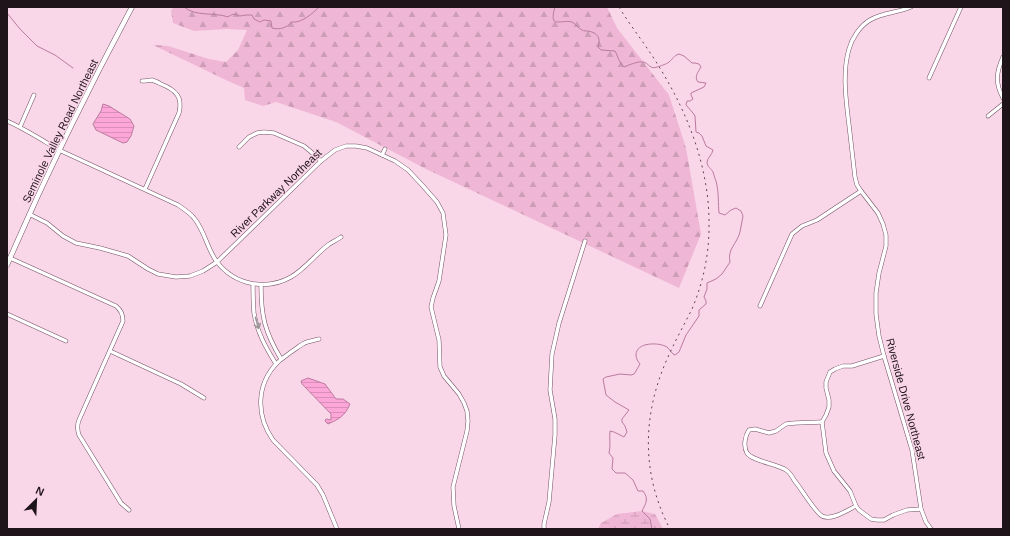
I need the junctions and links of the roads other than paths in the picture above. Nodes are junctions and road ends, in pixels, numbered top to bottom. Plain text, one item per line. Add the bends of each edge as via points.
1 (132, 7) edge
2 (911, 7) edge
3 (961, 7) edge
4 (1003, 58) edge
5 (929, 78) dead end
6 (142, 81) dead end
7 (34, 95) dead end
8 (1003, 98) edge
9 (1003, 104) edge
10 (988, 116) dead end
11 (7, 121) edge
12 (20, 127) junction
13 (239, 147) dead end
14 (385, 149) dead end
15 (59, 150) junction
16 (382, 155) junction
17 (321, 161) junction
18 (145, 188) junction
19 (861, 191) junction
20 (29, 214) junction
21 (341, 238) dead end
22 (585, 241) dead end
23 (10, 258) junction
24 (217, 262) junction
25 (7, 265) edge
26 (253, 284) junction
27 (261, 285) junction
28 (760, 306) dead end
29 (7, 314) edge
30 (319, 339) dead end
31 (66, 341) dead end
32 (110, 351) junction
33 (884, 356) junction
34 (281, 359) junction
35 (276, 364) junction
36 (204, 398) dead end
37 (822, 422) junction
38 (856, 506) junction
39 (129, 510) dead end
40 (920, 510) junction
41 (337, 529) edge
42 (459, 529) edge
43 (544, 529) edge
44 (931, 529) edge

1 - 15 street, Seminole Valley Road Northeast
2 - 19 street, Riverside Drive Northeast via 870,20 857,32 849,48 845,89 855,177
3 - 5 street
4 - 8 street via 997,79
6 - 18 street via 154,80 171,88 180,100 179,113
7 - 12 street
9 - 10 street
11 - 12 street
12 - 15 street
13 - 17 street via 257,133 274,133 304,146
14 - 16 street
15 - 18 street
15 - 20 street, Seminole Valley Road Northeast
16 - 17 street, River Parkway Northeast via 367,148 346,146 335,150
16 - 42 street, River Parkway Northeast via 408,170 437,202 443,213 446,235 439,281 431,307 439,340 440,367 459,394 467,411 467,431 453,487
17 - 24 street, River Parkway Northeast
18 - 24 street via 178,204 194,218
19 - 28 street via 792,234
19 - 33 street, Riverside Drive Northeast via 878,213 886,235 876,293 876,314
20 - 23 street, Seminole Valley Road Northeast
20 - 24 street, River Parkway Northeast via 47,223 63,236 128,256 158,274 190,276
21 - 27 street via 328,245 292,277 273,284
22 - 43 street via 552,354 550,390 555,435
23 - 25 street, Seminole Valley Road Northeast
23 - 32 street via 116,306 123,314 123,321
24 - 26 street via 235,278
26 - 27 street
26 -> 35 street via 257,326 267,351
27 - 34 street via 264,323
29 - 31 street
30 - 34 street via 305,342
32 - 36 street via 181,384
32 - 39 street via 79,420 77,431 121,503
33 - 37 street via 852,366 843,366 830,372 826,382 828,407
33 - 40 street, Riverside Drive Northeast via 912,450
34 - 35 street
35 - 41 street via 262,390 262,421 273,440 318,485
37 - 38 street via 829,461 850,491
37 - 38 street via 786,424 769,433 749,430 745,439 747,453 752,458 787,471 815,510 823,516 832,517
38 - 40 street via 863,514 877,520 884,520 907,510
40 - 44 street, Riverside Drive Northeast

